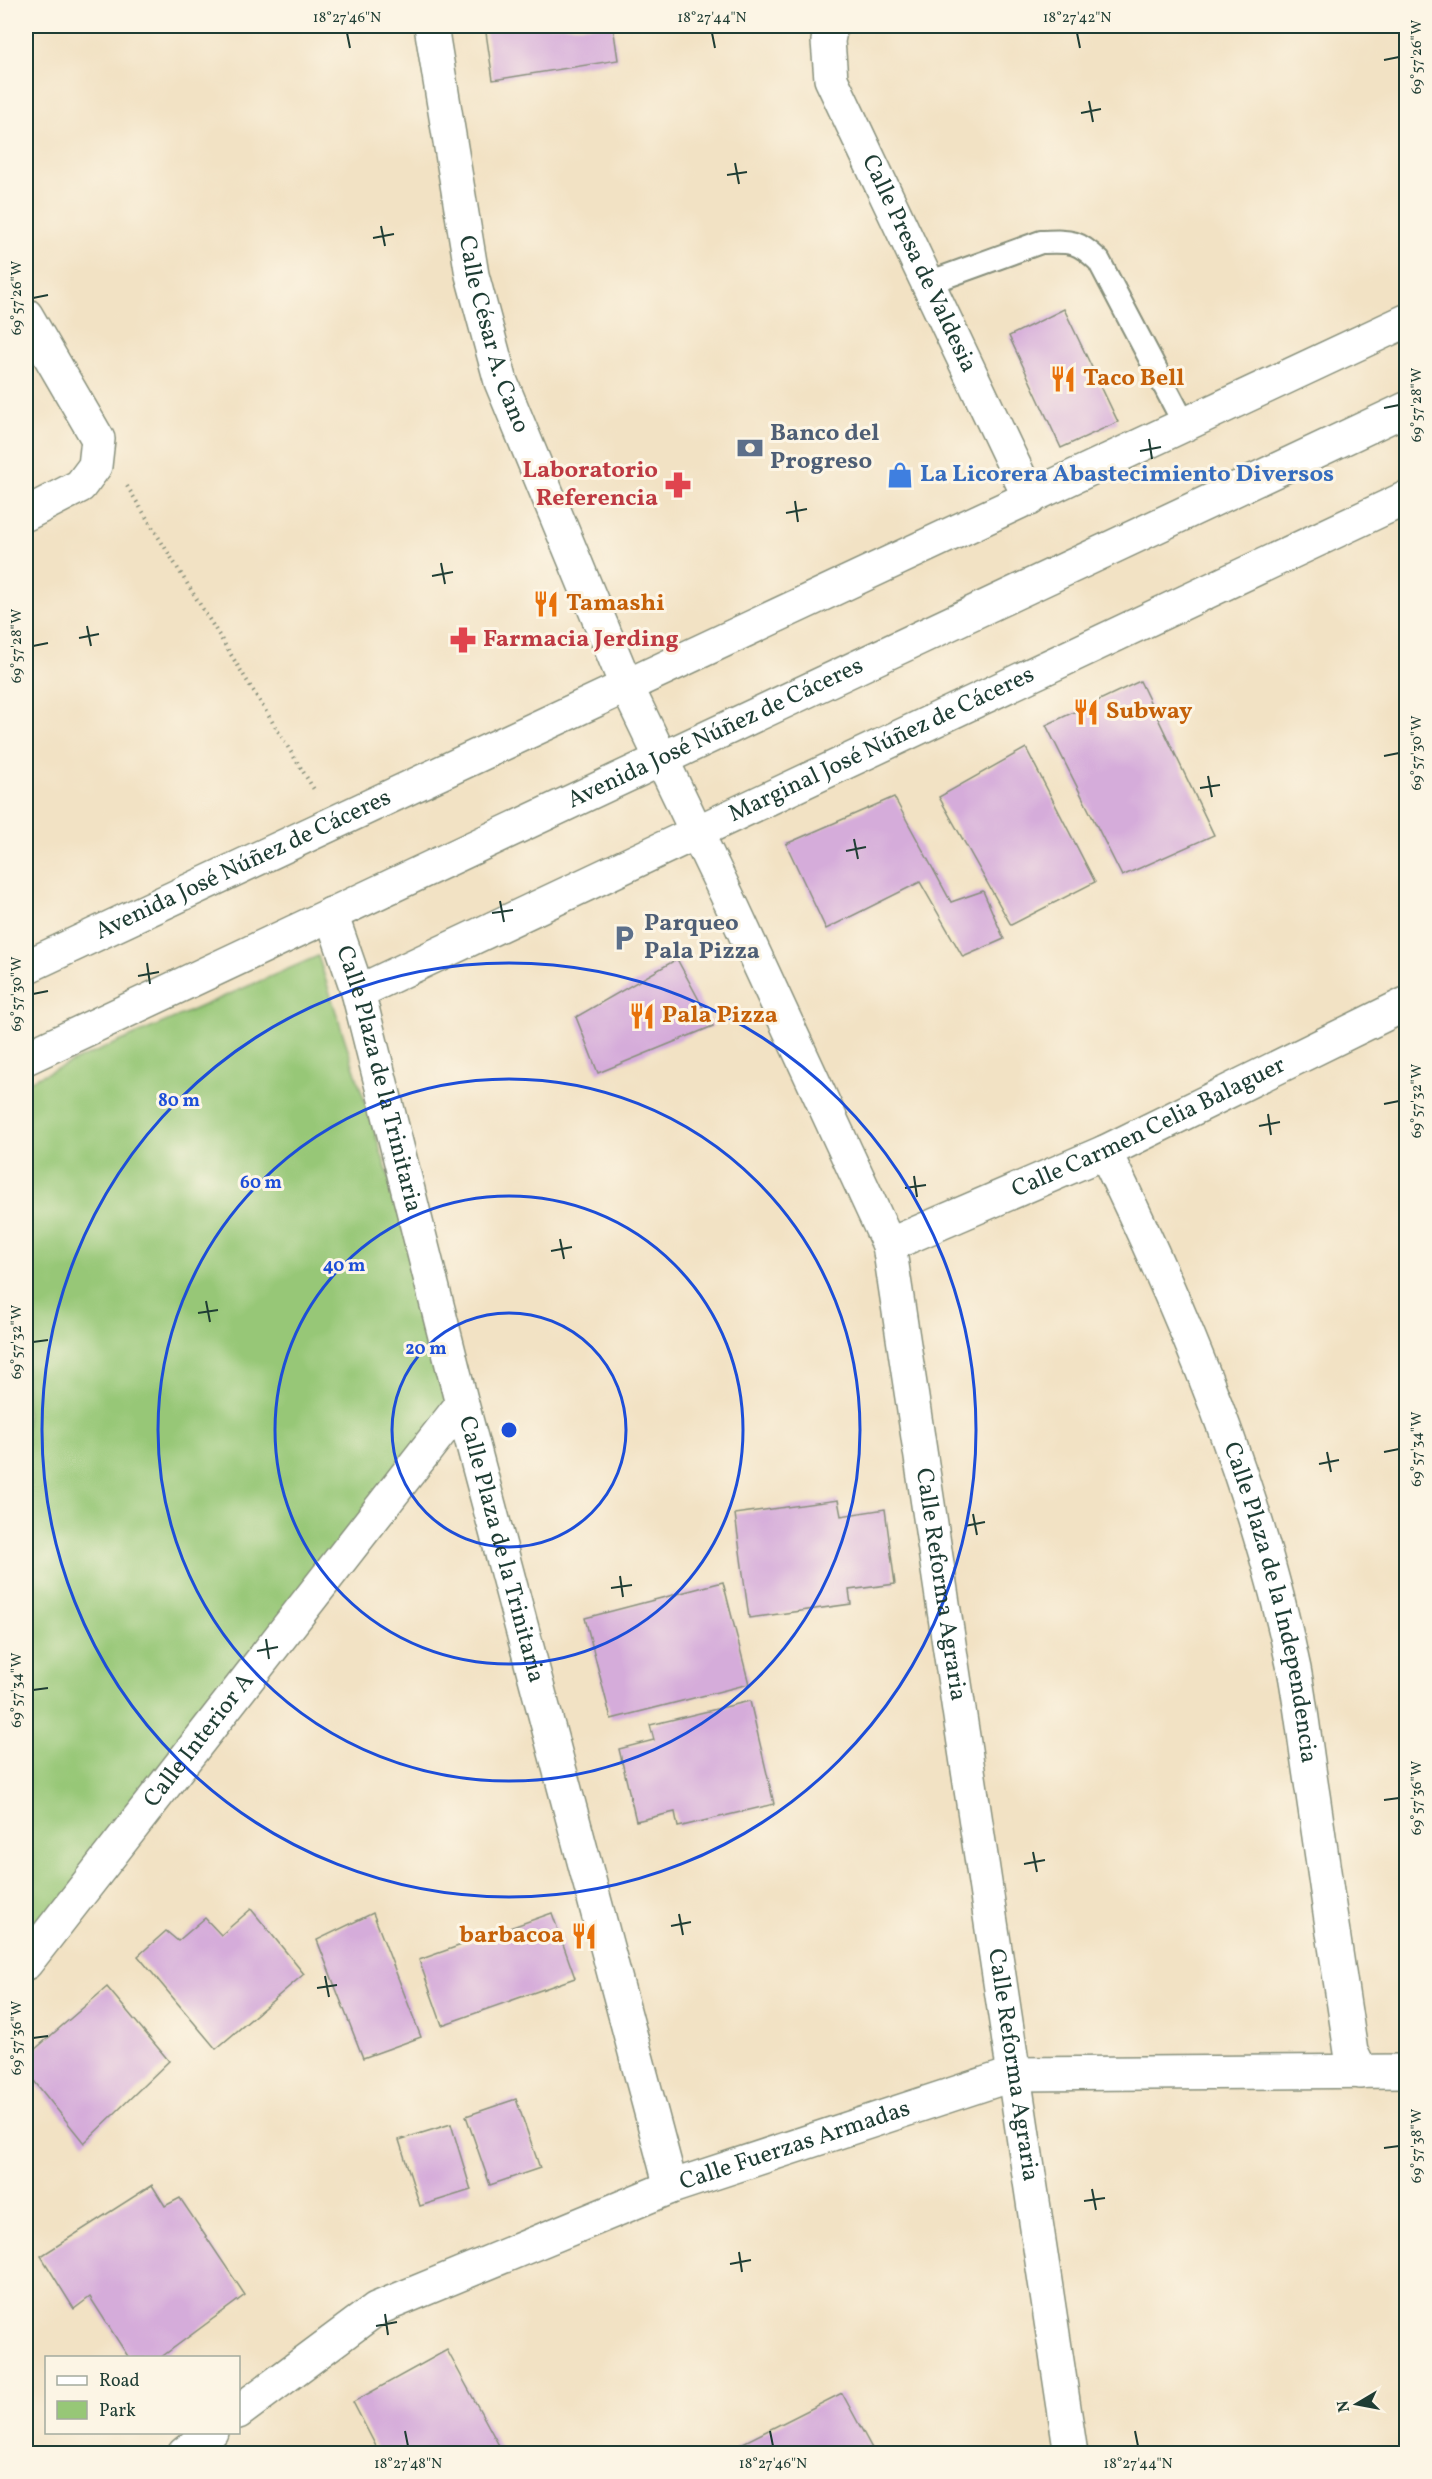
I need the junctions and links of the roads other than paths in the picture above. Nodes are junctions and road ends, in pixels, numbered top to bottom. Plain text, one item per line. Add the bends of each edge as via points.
1 (431, 26) edge
2 (831, 26) edge
3 (928, 283) junction
4 (26, 315) edge
5 (1407, 321) edge
6 (1407, 409) edge
7 (1185, 425) junction
8 (1407, 498) edge
9 (1030, 499) junction
10 (26, 514) edge
11 (626, 685) junction
12 (662, 759) junction
13 (698, 833) junction
14 (331, 914) junction
15 (26, 967) edge
16 (358, 992) junction
17 (1407, 1004) edge
18 (26, 1058) edge
19 (1105, 1152) junction
20 (889, 1245) junction
21 (462, 1404) junction
22 (26, 1963) edge
23 (1407, 2071) edge
24 (1361, 2072) junction
25 (1014, 2074) junction
26 (671, 2187) junction
27 (240, 2411) edge
28 (210, 2434) edge
29 (183, 2454) edge
30 (1071, 2454) edge

1 - 11 street, Calle César A. Cano via 472,275 501,382
2 - 3 street, Calle Presa de Valdesia via 831,79
3 - 7 lane via 1041,242 1082,244 1099,261
3 - 9 street, Calle Presa de Valdesia
4 - 10 street via 98,439 95,466 80,486
5 - 7 street, Avenida José Núñez de Cáceres
6 - 12 street, Avenida José Núñez de Cáceres
7 - 9 street, Avenida José Núñez de Cáceres
8 - 13 street, Marginal José Núñez de Cáceres
9 - 11 street, Avenida José Núñez de Cáceres
11 - 12 street, Calle César A. Cano
11 - 15 street, Avenida José Núñez de Cáceres
12 - 13 street, Calle Reforma Agraria
12 - 14 street, Avenida José Núñez de Cáceres
13 - 16 street, Marginal José Núñez de Cáceres
13 - 20 street, Calle Reforma Agraria
14 - 16 street, Calle Plaza de la Trinitaria
14 - 18 street, Avenida José Núñez de Cáceres
16 - 21 street, Calle Plaza de la Trinitaria
17 - 19 street, Calle Carmen Celia Balaguer
19 - 20 street, Calle Carmen Celia Balaguer
19 - 24 street, Calle Plaza de la Independencia via 1197,1357 1236,1462 1273,1583 1294,1671 1351,2052
20 - 25 street, Calle Reforma Agraria
21 - 22 street, Calle Interior A
21 - 26 street, Calle Plaza de la Trinitaria
23 - 24 street, Calle Fuerzas Armadas
24 - 25 street, Calle Fuerzas Armadas
25 - 26 street, Calle Fuerzas Armadas
25 - 30 street, Calle Reforma Agraria
26 - 27 street, Calle Fuerzas Armadas via 376,2309
28 - 29 street

